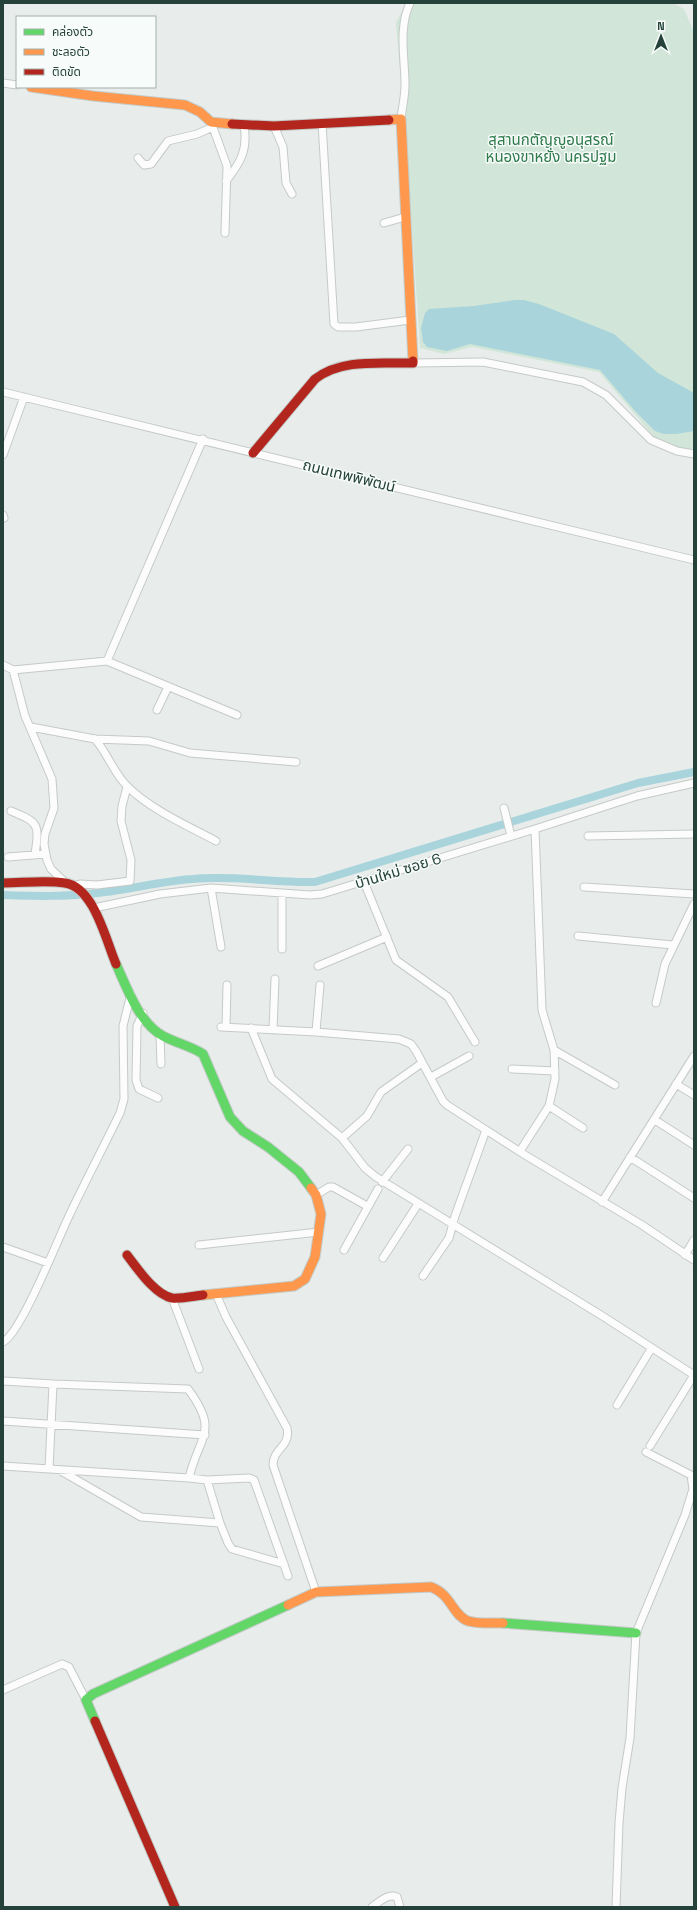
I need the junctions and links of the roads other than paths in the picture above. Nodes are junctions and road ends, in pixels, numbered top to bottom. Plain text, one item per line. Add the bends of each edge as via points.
1 (410, 3) edge
2 (3, 83) edge
3 (16, 85) edge
4 (46, 88) edge
5 (62, 89) edge
6 (401, 119) junction
7 (322, 123) junction
8 (212, 125) junction
9 (244, 125) junction
10 (274, 126) junction
11 (138, 158) dead end
12 (226, 182) junction
13 (292, 194) dead end
14 (405, 217) junction
15 (384, 223) dead end
16 (225, 233) dead end
17 (410, 320) junction
18 (413, 363) junction
19 (3, 392) edge
20 (24, 397) junction
21 (202, 439) junction
22 (253, 453) junction
23 (694, 454) edge
24 (3, 455) edge
25 (694, 560) edge
26 (107, 661) junction
27 (3, 665) edge
28 (13, 670) junction
29 (168, 687) junction
30 (157, 710) dead end
31 (237, 715) dead end
32 (31, 727) junction
33 (95, 739) junction
34 (296, 762) dead end
35 (694, 783) edge
36 (127, 787) junction
37 (504, 808) dead end
38 (11, 811) dead end
39 (535, 829) junction
40 (510, 832) junction
41 (694, 834) edge
42 (588, 836) dead end
43 (216, 841) dead end
44 (46, 854) junction
45 (35, 855) junction
46 (8, 857) dead end
47 (364, 882) junction
48 (3, 883) edge
49 (584, 887) dead end
50 (211, 888) junction
51 (76, 890) junction
52 (282, 893) junction
53 (694, 894) edge
54 (694, 904) edge
55 (94, 908) junction
56 (578, 936) dead end
57 (387, 937) junction
58 (673, 945) junction
59 (221, 947) dead end
60 (282, 949) dead end
61 (318, 966) dead end
62 (275, 979) dead end
63 (227, 985) dead end
64 (320, 986) dead end
65 (131, 994) junction
66 (656, 1003) dead end
67 (143, 1013) junction
68 (251, 1028) junction
69 (273, 1030) junction
70 (316, 1032) junction
71 (160, 1035) junction
72 (475, 1042) dead end
73 (554, 1050) junction
74 (469, 1056) dead end
75 (694, 1056) edge
76 (422, 1063) junction
77 (161, 1064) dead end
78 (512, 1069) dead end
79 (555, 1071) junction
80 (431, 1077) junction
81 (676, 1084) junction
82 (615, 1085) dead end
83 (694, 1095) edge
84 (158, 1098) dead end
85 (549, 1106) junction
86 (655, 1120) junction
87 (583, 1128) dead end
88 (486, 1130) junction
89 (342, 1138) junction
90 (694, 1145) edge
91 (408, 1149) dead end
92 (520, 1151) junction
93 (630, 1157) junction
94 (382, 1182) junction
95 (378, 1189) dead end
96 (316, 1194) junction
97 (694, 1198) edge
98 (602, 1202) junction
99 (418, 1204) junction
100 (368, 1206) junction
101 (453, 1224) junction
102 (319, 1232) junction
103 (694, 1240) edge
104 (199, 1245) dead end
105 (3, 1247) edge
106 (344, 1250) dead end
107 (126, 1255) dead end
108 (685, 1255) junction
109 (383, 1258) dead end
110 (694, 1260) edge
111 (48, 1263) junction
112 (423, 1276) dead end
113 (216, 1294) junction
114 (172, 1298) junction
115 (3, 1342) edge
116 (651, 1349) junction
117 (199, 1369) dead end
118 (694, 1375) edge
119 (3, 1381) edge
120 (53, 1384) junction
121 (617, 1405) dead end
122 (3, 1421) edge
123 (50, 1425) junction
124 (205, 1435) junction
125 (3, 1466) edge
126 (49, 1468) junction
127 (61, 1471) junction
128 (189, 1478) junction
129 (207, 1480) junction
130 (220, 1523) junction
131 (284, 1564) junction
132 (288, 1576) dead end
133 (316, 1592) junction
134 (636, 1633) junction
135 (3, 1690) edge
136 (86, 1700) junction
137 (175, 1907) edge
138 (372, 1907) edge
139 (400, 1907) edge
140 (616, 1907) edge

1 - 6 street via 404,26 405,87
2 - 3 street
4 - 5 street
5 - 8 street via 185,105 200,112
6 - 7 street
6 - 14 street
7 - 10 street
7 - 17 street via 334,324 338,327 356,327
8 - 9 street
8 - 11 street via 197,134 168,142 151,164 144,165
8 - 12 street via 227,166
9 - 10 street
9 - 12 street via 246,134 243,157
10 - 13 street via 283,147 286,183
12 - 16 street
14 - 15 street
14 - 17 street
17 - 18 street
18 - 22 street via 348,366 326,371 315,380
18 - 23 street via 483,362 583,382 606,395 651,440 677,451
19 - 20 street, ถนนเทพพิพัฒน์
20 - 21 street, ถนนเทพพิพัฒน์
20 - 24 street
21 - 22 street, ถนนเทพพิพัฒน์
21 - 26 street
22 - 25 street, ถนนเทพพิพัฒน์
26 - 28 street
26 - 29 street
27 - 28 street
28 - 32 street via 25,716
29 - 30 street
29 - 31 street
32 - 33 street
32 - 44 street via 48,768 53,790 54,808 45,834
33 - 34 street via 141,740 190,753
33 - 36 street
35 - 39 street, บ้านใหม่ ซอย 6 via 637,796
36 - 43 street via 164,814
36 - 51 street via 121,821 131,860 130,881 97,885 80,884
37 - 40 street
38 - 45 street via 31,819 35,824
39 - 40 street, บ้านใหม่ ซอย 6
39 - 73 street via 542,1010
40 - 47 street, บ้านใหม่ ซอย 6
41 - 42 street
44 - 45 street
44 - 51 street via 51,869
45 - 46 street
47 - 52 street, บ้านใหม่ ซอย 6 via 322,894
47 - 57 street
48 - 51 street
49 - 53 street
50 - 52 street, บ้านใหม่ ซอย 6
50 - 55 street, บ้านใหม่ ซอย 6 via 160,894
50 - 59 street
51 - 55 street
52 - 60 street
54 - 58 street
55 - 65 street
56 - 58 street
57 - 61 street
57 - 72 street via 400,964 448,996
58 - 66 street via 665,964
62 - 69 street
63 - 68 street via 224,1027
64 - 70 street
65 - 67 street
65 - 111 street via 123,1026 124,1099 120,1113
67 - 71 street
67 - 84 street via 137,1026 136,1080 139,1088
68 - 69 street
68 - 89 street via 272,1079
69 - 70 street
70 - 76 street via 399,1039 411,1044
71 - 77 street
71 - 96 street via 194,1047 202,1054 230,1117 243,1131 299,1172
73 - 79 street
73 - 82 street
74 - 80 street
75 - 81 street
76 - 80 street
76 - 89 street via 381,1092 367,1116
78 - 79 street
79 - 85 street via 554,1089
80 - 88 street via 447,1105
81 - 83 street
81 - 86 street
85 - 87 street
85 - 92 street
86 - 90 street
86 - 93 street
88 - 92 street
88 - 101 street
89 - 94 street via 365,1168
91 - 94 street
92 - 98 street
93 - 97 street
93 - 98 street
94 - 99 street
95 - 100 street
96 - 100 street via 334,1187
96 - 102 street via 320,1214
98 - 108 street via 642,1225
99 - 101 street
99 - 109 street
100 - 106 street
101 - 112 street via 446,1245
101 - 116 street
102 - 104 street
102 - 113 street via 310,1271 300,1283 288,1288
103 - 108 street
105 - 111 street
107 - 114 street via 155,1287
108 - 110 street
111 - 115 street via 30,1302 10,1337
113 - 114 street
113 - 133 street via 226,1318 287,1428 287,1440 275,1453 273,1465
114 - 117 street
116 - 118 street
116 - 121 street
118 - 134 street via 648,1449 691,1475 693,1489 685,1515
119 - 120 street
120 - 123 street
120 - 124 street via 188,1389 197,1401 206,1424
122 - 123 street
123 - 124 street
123 - 126 street
124 - 128 street
125 - 126 street
126 - 127 street
127 - 128 street
127 - 130 street via 141,1517
128 - 129 street
129 - 130 street
129 - 131 street via 254,1480
130 - 131 street via 232,1549
131 - 132 street
133 - 134 street via 431,1587 448,1597 459,1616 468,1621
133 - 136 street via 93,1694
134 - 140 street via 630,1738 619,1823
135 - 136 street via 66,1664
136 - 137 street
138 - 139 street via 393,1895 397,1896

